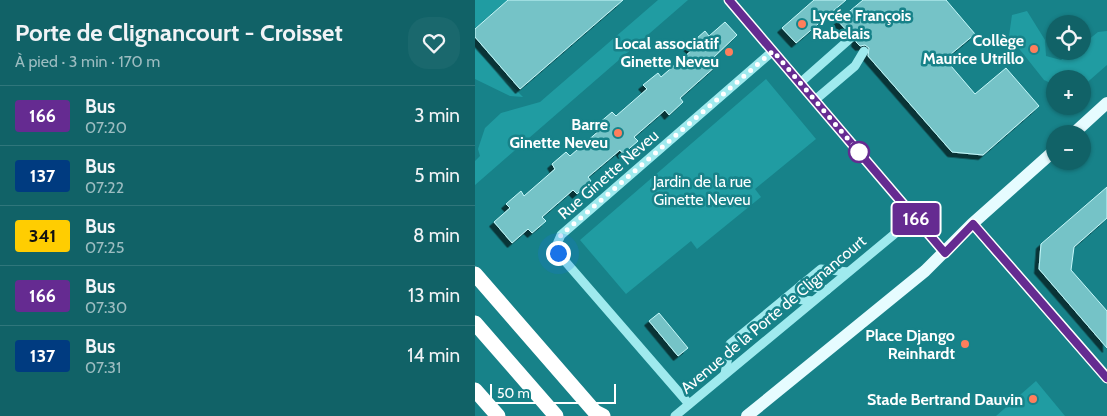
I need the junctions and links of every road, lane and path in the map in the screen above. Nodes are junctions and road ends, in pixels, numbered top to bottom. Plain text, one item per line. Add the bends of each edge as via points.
1 (729, 0) edge
2 (852, 37) dead end
3 (773, 51) junction
4 (864, 51) dead end
5 (800, 83) junction
6 (815, 100) junction
7 (1107, 103) edge
8 (1083, 125) edge
9 (1046, 158) edge
10 (915, 217) junction
11 (973, 224) junction
12 (945, 253) junction
13 (848, 272) junction
14 (475, 274) edge
15 (803, 284) junction
16 (827, 290) junction
17 (786, 298) junction
18 (813, 301) junction
19 (475, 322) edge
20 (725, 374) junction
21 (1107, 378) edge
22 (475, 390) edge
23 (689, 404) junction
24 (498, 416) edge
25 (556, 416) edge
26 (603, 416) edge
27 (675, 416) edge
28 (747, 416) edge

1 - 3 street
2 - 5 street
3 - 5 street
3 - 23 street, Rue Ginette Neveu via 561,235 557,244 558,253
4 - 6 street via 855,66
5 - 6 street
6 - 10 street
7 - 8 main road
9 - 11 main road
10 - 12 street
10 - 13 street, Avenue de la Porte de Clignancourt
11 - 12 main road
11 - 21 street
12 - 28 main road
13 - 15 street via 821,269
13 - 16 street, Avenue de la Porte de Clignancourt
14 - 26 highway via 595,412
15 - 16 street
15 - 17 street
16 - 18 street, Avenue de la Porte de Clignancourt
17 - 18 street
17 - 20 street via 729,344
18 - 20 street, Avenue de la Porte de Clignancourt
19 - 25 highway
20 - 23 street, Avenue de la Porte de Clignancourt
22 - 24 highway
23 - 27 street, Avenue de la Porte de Clignancourt

